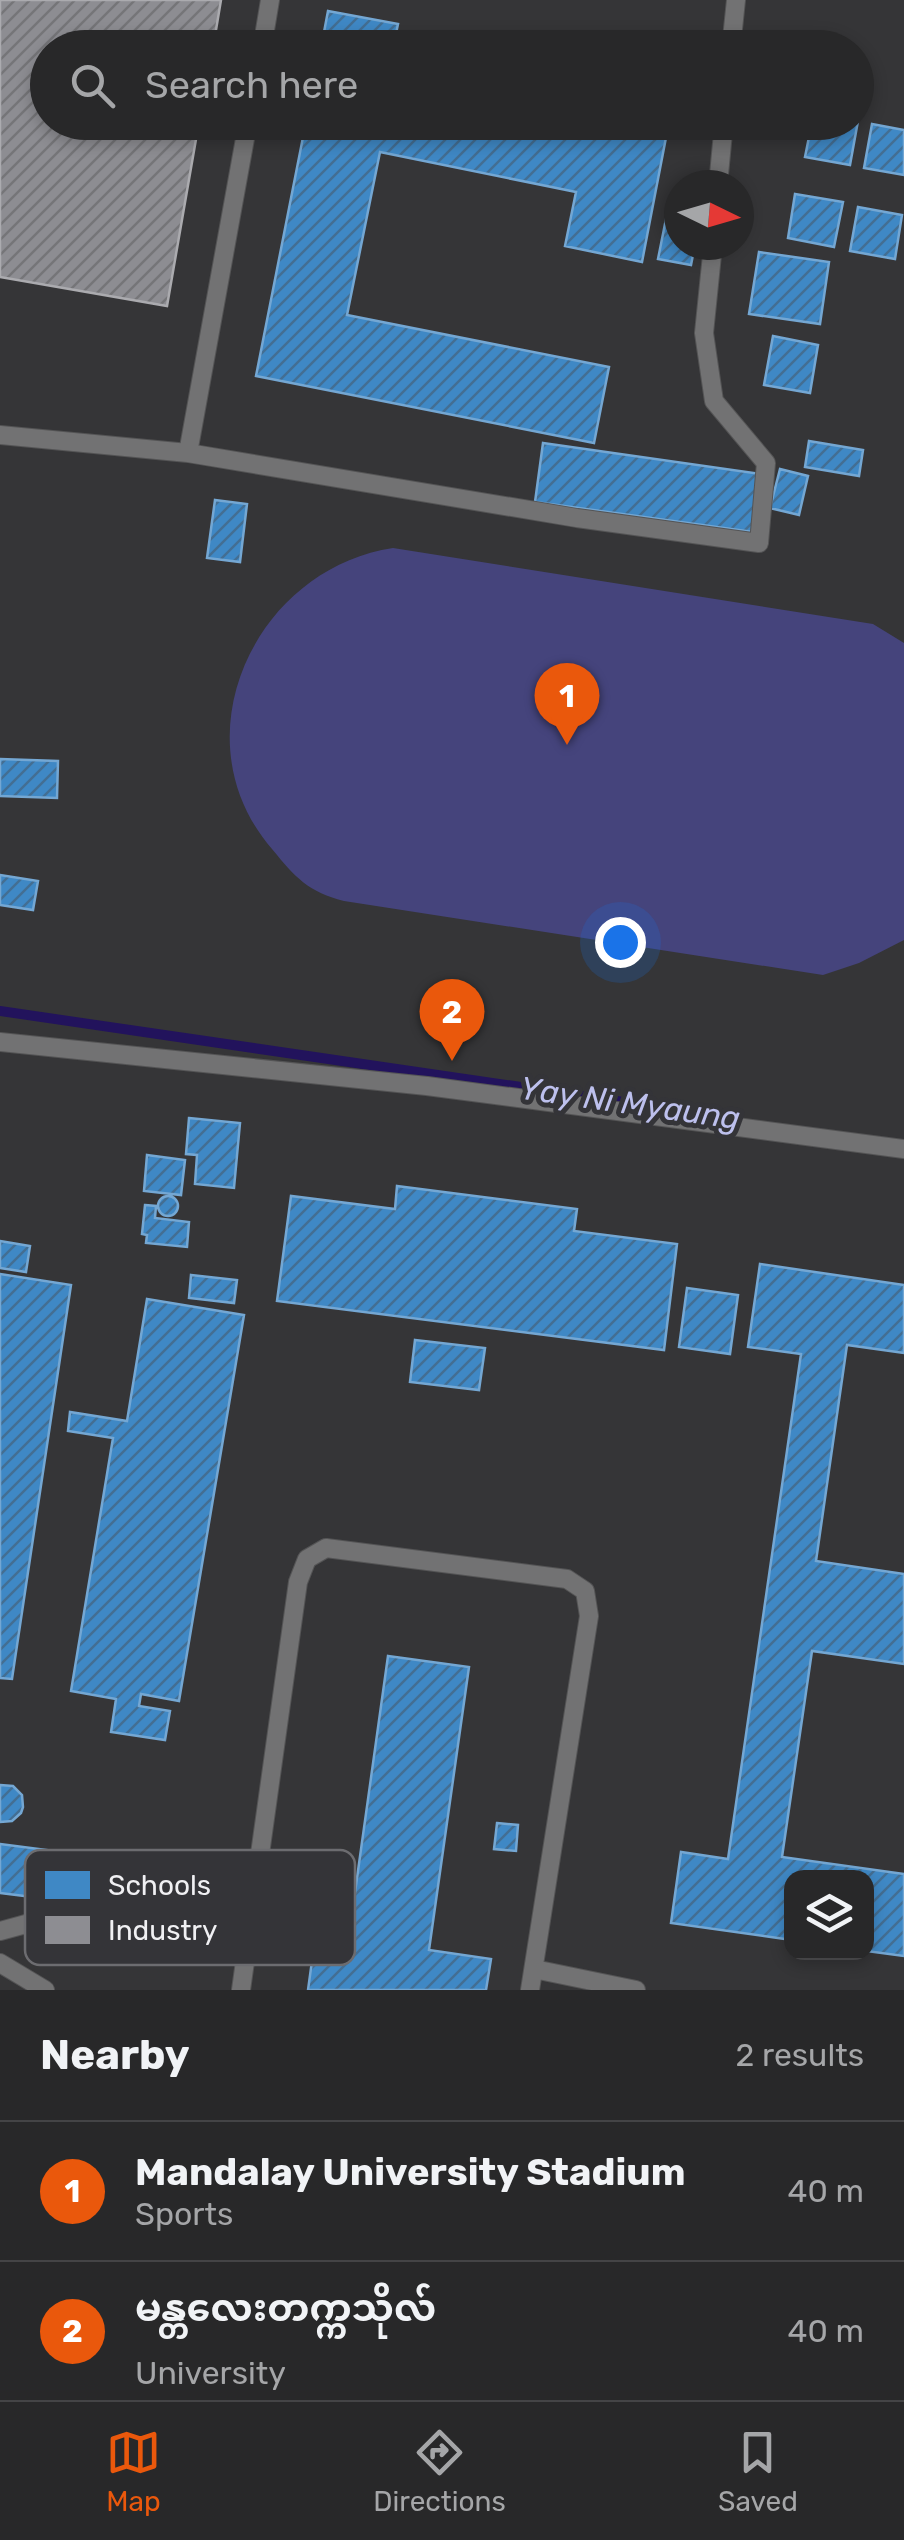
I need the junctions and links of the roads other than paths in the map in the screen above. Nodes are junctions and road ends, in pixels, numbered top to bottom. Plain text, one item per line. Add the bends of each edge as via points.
1 (270, 0) edge
2 (736, 0) edge
3 (265, 30) edge
4 (733, 30) edge
5 (245, 140) edge
6 (722, 140) edge
7 (719, 170) edge
8 (711, 260) edge
9 (0, 435) edge
10 (188, 453) junction
11 (0, 1042) edge
12 (904, 1150) edge
13 (261, 1850) edge
14 (25, 1924) edge
15 (0, 1931) edge
16 (0, 1963) edge
17 (245, 1965) edge
18 (534, 1970) junction
19 (45, 1990) edge
20 (241, 1990) edge
21 (530, 1990) edge
22 (636, 1990) edge

1 - 3 lane
2 - 4 lane
5 - 10 lane
6 - 7 lane
8 - 10 lane via 704,334 714,401 766,464 759,543
9 - 10 lane
11 - 12 lane via 428,1086
13 - 18 lane via 298,1582 307,1559 326,1548 566,1579 585,1592 589,1616
14 - 15 lane
16 - 19 lane
17 - 20 lane
18 - 21 lane
18 - 22 lane

